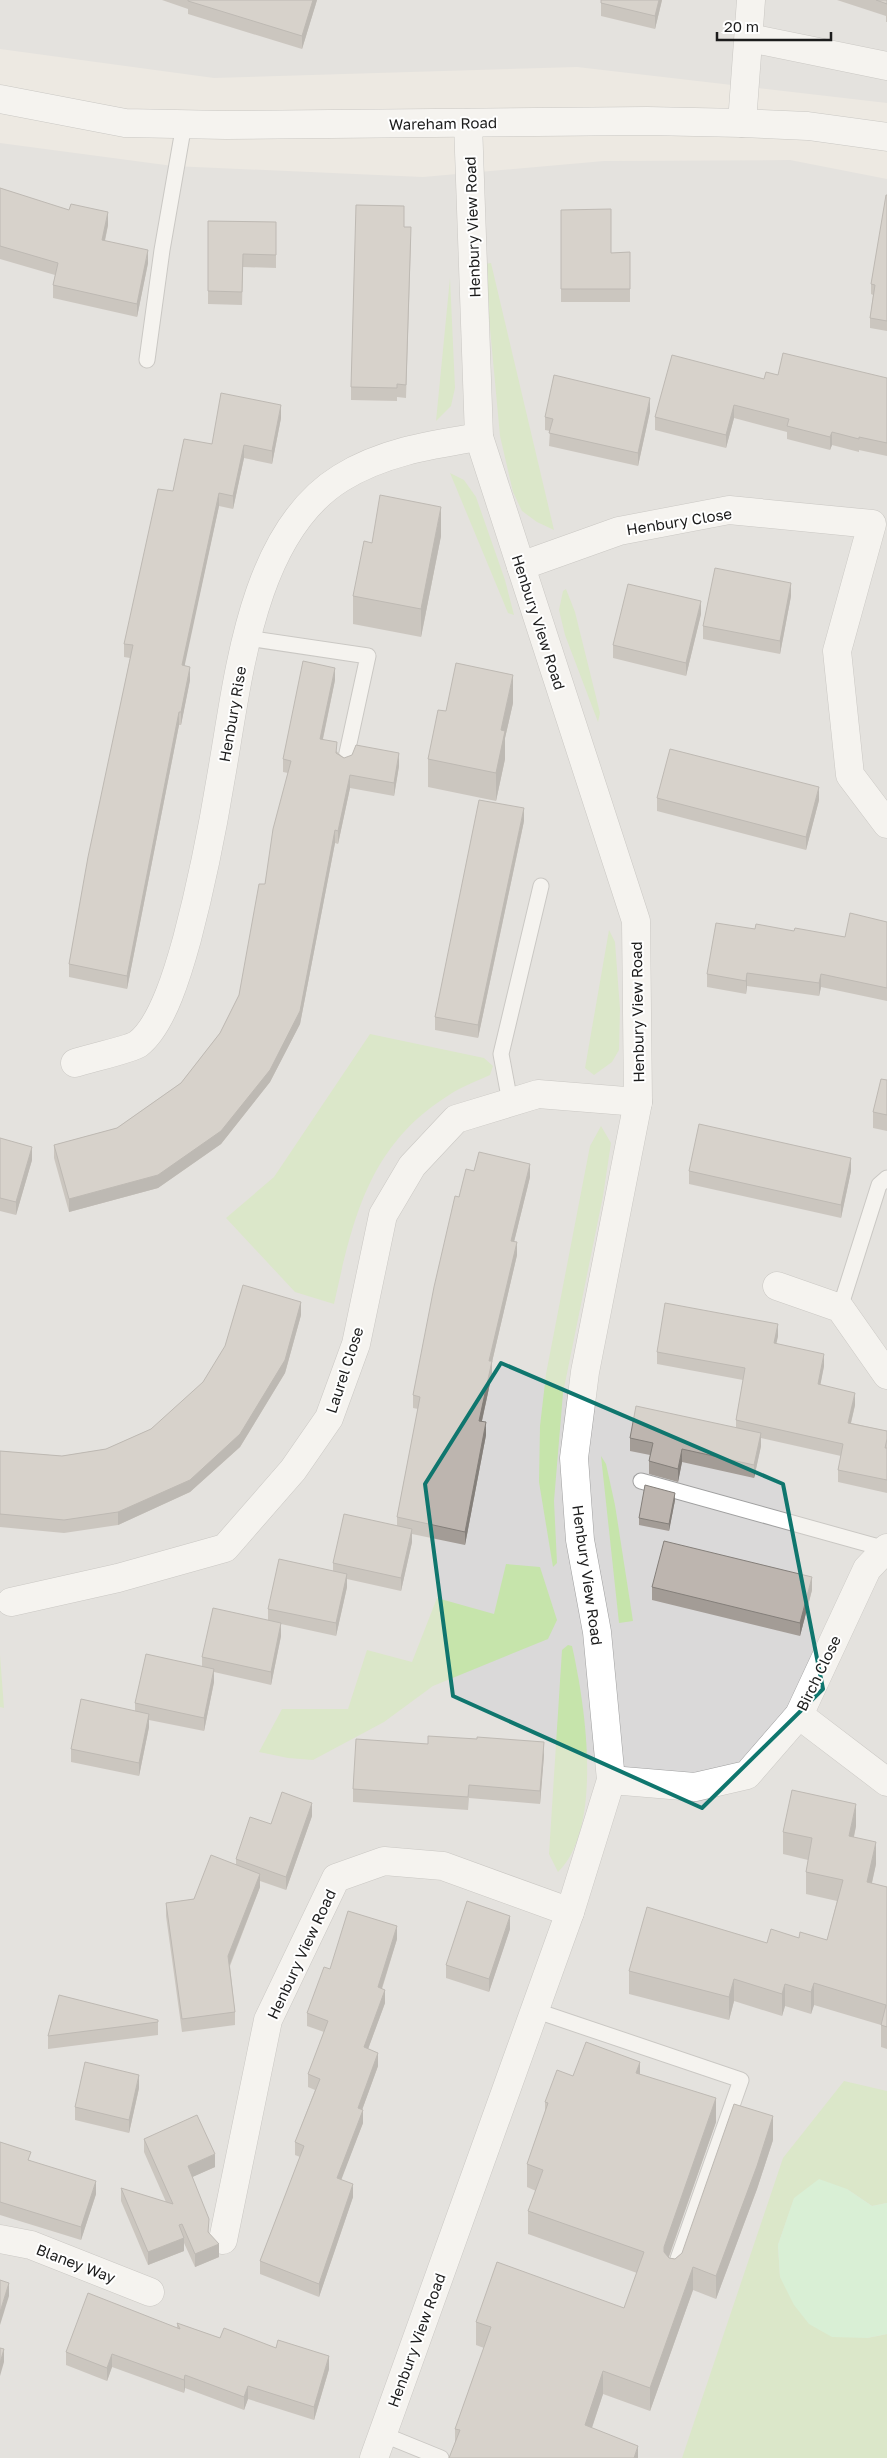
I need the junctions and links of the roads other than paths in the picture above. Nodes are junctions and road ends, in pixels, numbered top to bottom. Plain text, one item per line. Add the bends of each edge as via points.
1 (752, 0) edge
2 (750, 38) junction
3 (887, 66) edge
4 (0, 99) edge
5 (468, 123) junction
6 (742, 123) junction
7 (184, 124) junction
8 (887, 137) edge
9 (147, 360) dead end
10 (479, 437) junction
11 (879, 525) edge
12 (521, 566) junction
13 (247, 638) junction
14 (345, 762) edge
15 (887, 824) edge
16 (541, 886) dead end
17 (75, 1063) dead end
18 (510, 1102) junction
19 (638, 1102) junction
20 (887, 1178) edge
21 (777, 1286) dead end
22 (840, 1308) junction
23 (887, 1375) edge
24 (641, 1481) dead end
25 (887, 1549) edge
26 (5, 1604) edge
27 (799, 1715) junction
28 (611, 1780) junction
29 (887, 1782) edge
30 (570, 1912) junction
31 (534, 2010) junction
32 (0, 2239) edge
33 (223, 2240) dead end
34 (673, 2273) edge
35 (150, 2292) dead end
36 (378, 2446) edge
37 (441, 2458) edge

1 - 2 street
2 - 3 street
2 - 6 street
4 - 7 street, Wareham Road via 125,123
5 - 6 street, Wareham Road
5 - 7 street, Wareham Road
5 - 10 street, Henbury View Road
6 - 8 street, Wareham Road via 808,126
7 - 9 lane
10 - 12 street, Henbury View Road
10 - 13 street, Henbury Rise via 408,450 371,462 339,479 289,530 271,564
11 - 12 street, Henbury Close via 729,510 619,531
11 - 15 street, Henbury Close via 837,651 850,775
12 - 19 street, Henbury View Road via 636,921
13 - 14 lane via 368,656
13 - 17 street, Henbury Rise via 201,886 177,976 158,1020 138,1044
16 - 18 lane via 502,1054
18 - 19 street, Laurel Close via 538,1094
18 - 26 street, Laurel Close via 456,1119 412,1166 383,1215 356,1344 329,1418 293,1470 225,1548 118,1578
19 - 28 street, Henbury View Road via 585,1372 574,1458 580,1540 597,1632
20 - 22 lane via 879,1185
21 - 22 street
22 - 23 street
24 - 25 lane
25 - 27 street, Birch Close via 867,1569
27 - 28 street, Birch Close via 748,1775 694,1787
27 - 29 street
28 - 30 street, Henbury View Road
30 - 31 street, Henbury View Road
30 - 33 street, Henbury View Road via 443,1866 384,1861 336,1878 268,2020
31 - 34 lane via 741,2080
31 - 36 street, Henbury View Road
32 - 35 street, Blaney Way via 31,2245
36 - 37 lane

